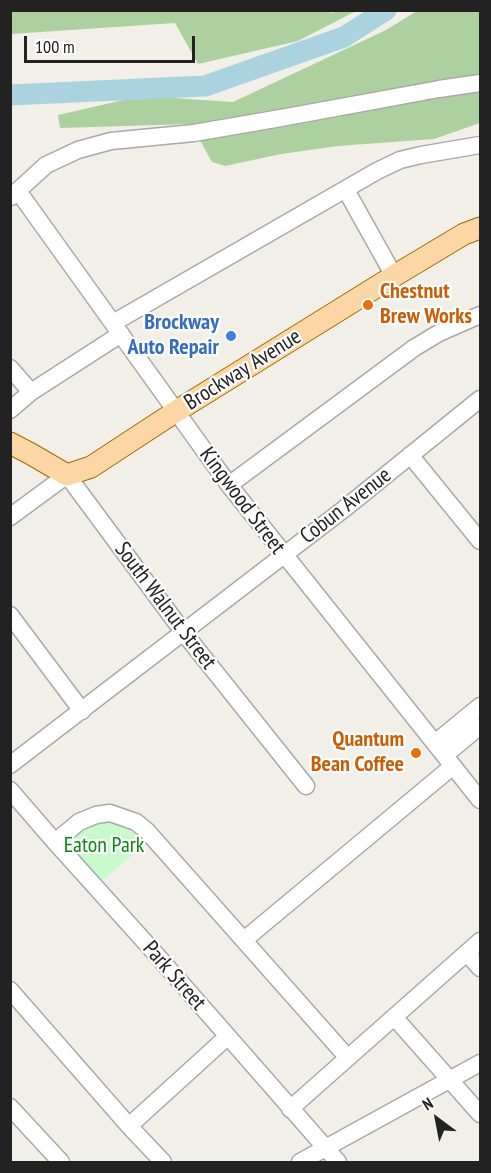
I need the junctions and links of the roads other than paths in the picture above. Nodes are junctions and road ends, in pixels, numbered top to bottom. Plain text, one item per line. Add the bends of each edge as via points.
1 (480, 83) edge
2 (480, 145) edge
3 (346, 190) junction
4 (14, 194) edge
5 (480, 228) edge
6 (394, 276) junction
7 (480, 315) edge
8 (117, 329) junction
9 (10, 368) edge
10 (31, 392) junction
11 (480, 399) edge
12 (10, 410) edge
13 (176, 412) junction
14 (10, 443) edge
15 (410, 455) junction
16 (67, 475) junction
17 (229, 485) junction
18 (10, 517) edge
19 (480, 541) edge
20 (284, 555) junction
21 (10, 615) edge
22 (184, 633) junction
23 (480, 706) edge
24 (82, 711) junction
25 (480, 726) edge
26 (444, 754) junction
27 (10, 765) edge
28 (306, 786) dead end
29 (10, 790) edge
30 (480, 800) edge
31 (55, 842) junction
32 (244, 940) junction
33 (480, 941) edge
34 (467, 953) junction
35 (480, 968) edge
36 (10, 990) edge
37 (395, 1018) junction
38 (228, 1037) junction
39 (348, 1058) junction
40 (480, 1063) edge
41 (449, 1080) junction
42 (10, 1107) edge
43 (290, 1109) junction
44 (480, 1114) edge
45 (129, 1126) junction
46 (325, 1148) junction
47 (61, 1162) edge
48 (163, 1162) edge
49 (300, 1162) edge
50 (338, 1162) edge

1 - 4 street via 194,133 111,141 45,165
2 - 3 street via 400,160
3 - 6 street
3 - 8 street
4 - 8 street, Kingwood Street
5 - 6 main road, Brockway Avenue
6 - 13 main road, Brockway Avenue
7 - 17 street via 414,348
8 - 10 street
8 - 13 street, Kingwood Street
9 - 10 street
10 - 12 street
11 - 15 street, Cobun Avenue
13 - 16 main road, Brockway Avenue via 91,467
13 - 17 street, Kingwood Street
14 - 16 main road, South Walnut Street
15 - 19 street
15 - 20 street, Cobun Avenue
16 - 18 street, Brockway Avenue
16 - 22 street, South Walnut Street
17 - 20 street, Kingwood Street
20 - 22 street, Cobun Avenue
20 - 26 street, Kingwood Street
21 - 24 street
22 - 24 street, Cobun Avenue
22 - 28 street, South Walnut Street
23 - 26 street
24 - 27 street, Cobun Avenue
25 - 26 street
26 - 30 street, Kingwood Street
26 - 32 street
29 - 31 street, Park Street
31 - 32 street via 79,822 96,815 110,813 136,822
31 - 38 street, Park Street
32 - 39 street
33 - 34 street
34 - 35 street
34 - 37 street
36 - 45 street
37 - 39 street
37 - 41 street
38 - 43 street, Park Street
38 - 45 street
39 - 43 street
40 - 41 street
41 - 44 street
41 - 46 street
42 - 47 street
43 - 46 street, Park Street
45 - 48 street
46 - 49 street
46 - 50 street, Park Street

